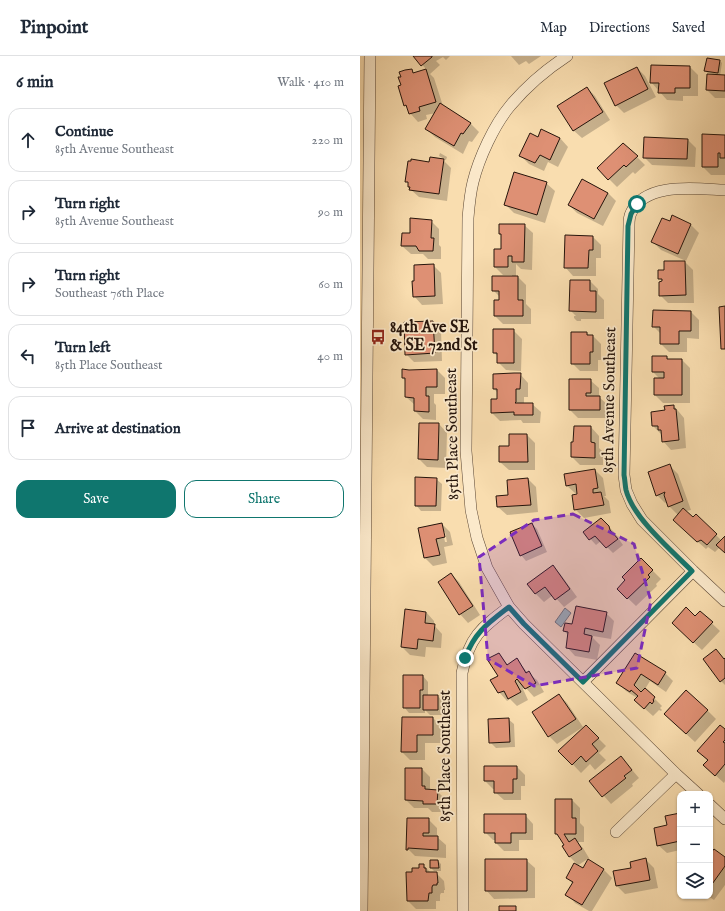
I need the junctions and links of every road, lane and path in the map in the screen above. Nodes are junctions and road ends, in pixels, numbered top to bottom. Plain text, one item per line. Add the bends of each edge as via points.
1 (370, 56) edge
2 (567, 56) edge
3 (725, 190) edge
4 (692, 571) junction
5 (725, 601) edge
6 (509, 607) junction
7 (583, 682) junction
8 (676, 774) junction
9 (695, 791) edge
10 (713, 808) edge
11 (725, 819) edge
12 (616, 832) dead end
13 (362, 911) edge
14 (463, 911) edge

1 - 13 street
2 - 6 street, 85th Place Southeast via 553,65 510,106 493,133 481,156 473,183 468,218 466,451 471,510 487,568
3 - 4 street, 85th Avenue Southeast via 660,191 637,204 628,226 624,475 626,490 642,520
4 - 5 street, 85th Avenue Southeast
4 - 7 street
6 - 7 street
6 - 14 street, 85th Place Southeast via 475,637 465,658 462,673
7 - 8 street
8 - 9 street
8 - 12 street
10 - 11 street

